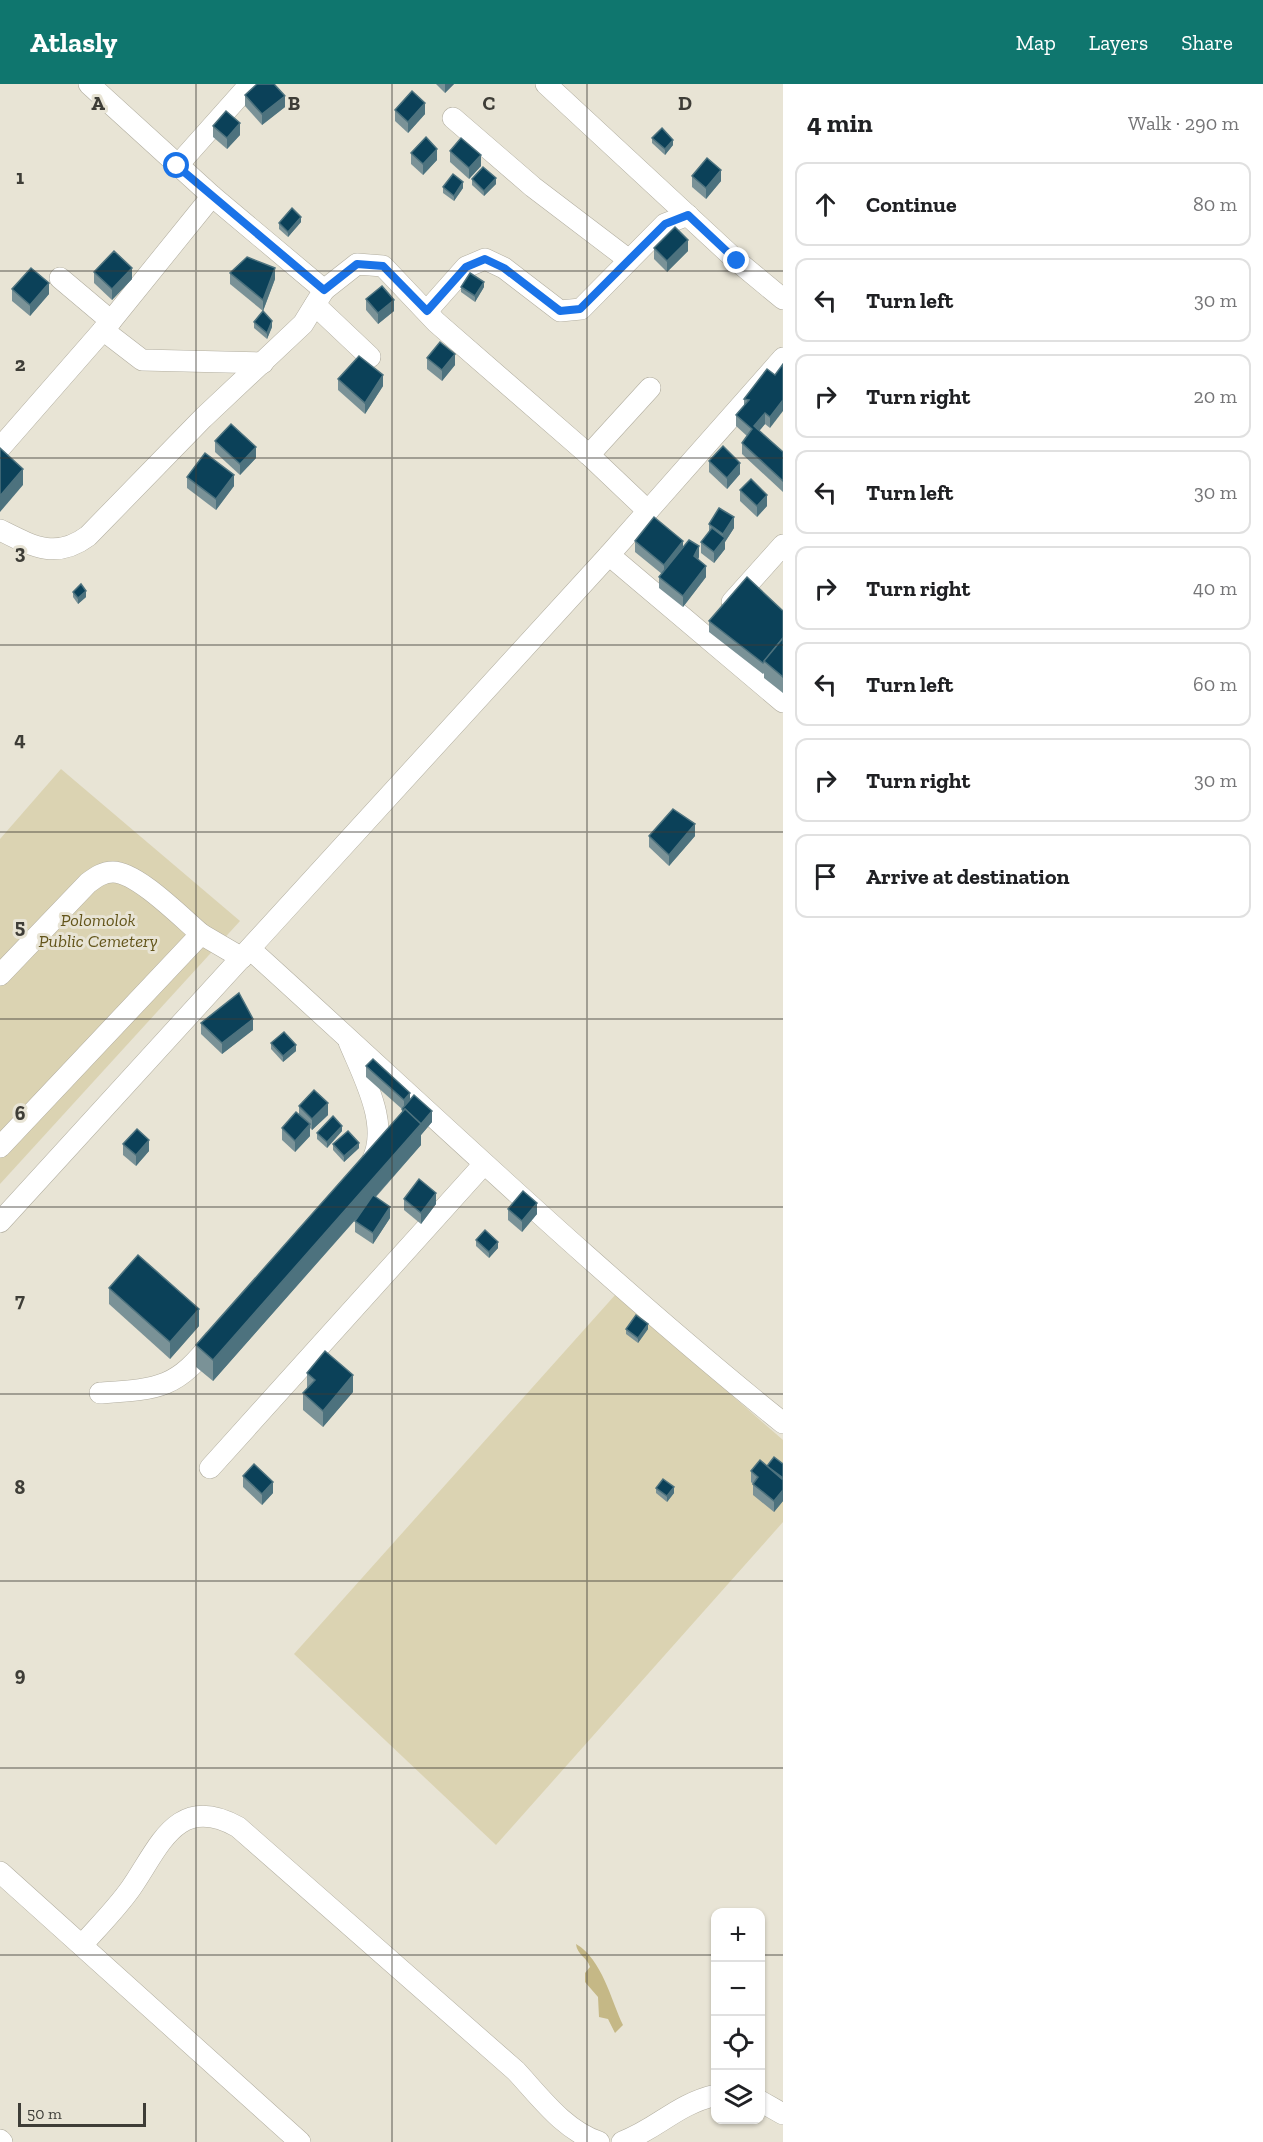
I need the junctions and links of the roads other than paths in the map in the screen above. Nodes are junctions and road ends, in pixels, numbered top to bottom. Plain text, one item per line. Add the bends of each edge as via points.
1 (88, 84) edge
2 (250, 84) edge
3 (546, 84) edge
4 (453, 118) dead end
5 (177, 166) junction
6 (212, 196) junction
7 (688, 215) junction
8 (629, 260) junction
9 (60, 278) dead end
10 (319, 298) junction
11 (783, 299) edge
12 (427, 311) junction
13 (107, 326) junction
14 (370, 357) dead end
15 (783, 358) edge
16 (262, 363) junction
17 (650, 388) dead end
18 (0, 448) edge
19 (589, 454) junction
20 (648, 511) junction
21 (0, 530) edge
22 (783, 544) edge
23 (609, 555) junction
24 (704, 634) junction
25 (783, 702) edge
26 (201, 934) junction
27 (246, 953) junction
28 (0, 975) edge
29 (347, 1036) junction
30 (0, 1147) edge
31 (484, 1164) junction
32 (358, 1180) edge
33 (0, 1222) edge
34 (222, 1328) edge
35 (100, 1393) dead end
36 (783, 1424) edge
37 (210, 1468) dead end
38 (0, 1872) edge
39 (82, 1945) junction
40 (711, 2096) edge
41 (765, 2104) edge
42 (783, 2114) edge
43 (300, 2142) edge
44 (599, 2142) edge
45 (622, 2142) edge

1 - 5 street
2 - 5 street
3 - 7 street
4 - 8 street via 533,187
5 - 6 street
6 - 10 street
6 - 13 street
7 - 8 street via 665,224
7 - 11 street
8 - 12 street via 580,309 571,312 560,311 504,268 485,259 477,260
9 - 13 street
10 - 12 street via 357,264 383,266
10 - 14 street
10 - 16 street via 303,324
12 - 19 street
13 - 16 street via 142,360
13 - 18 street
15 - 20 street
16 - 21 street via 74,547 56,550 29,545
17 - 19 street
19 - 20 street
20 - 23 street
22 - 24 street
23 - 24 street
23 - 27 street
24 - 25 street
26 - 27 street
26 - 28 street via 131,876 103,873 88,883
26 - 30 street
27 - 29 street
27 - 33 street
29 - 31 street
29 - 32 street via 377,1120 378,1147
31 - 36 street
31 - 37 street
34 - 35 street via 192,1368 170,1383
38 - 39 street
39 - 43 street
39 - 44 street via 130,1890 169,1831 184,1820 202,1815 222,1818 238,1827 516,2071 553,2112 581,2136
40 - 45 street via 674,2110 644,2133
41 - 42 street

